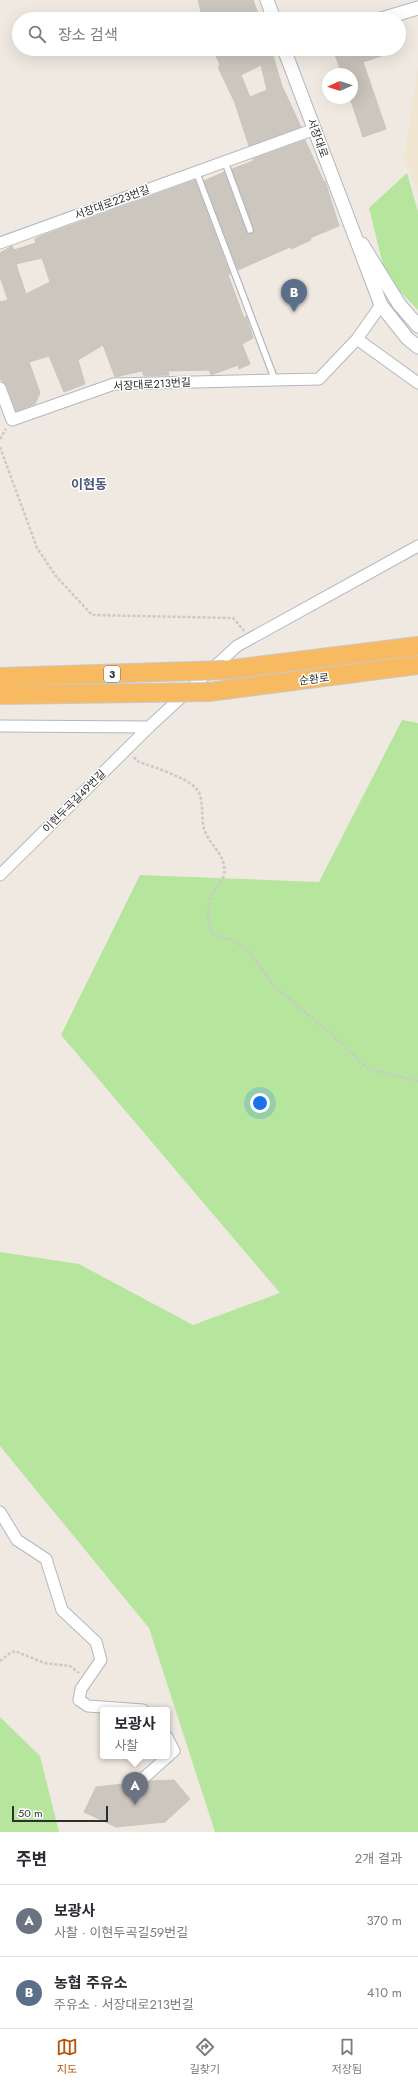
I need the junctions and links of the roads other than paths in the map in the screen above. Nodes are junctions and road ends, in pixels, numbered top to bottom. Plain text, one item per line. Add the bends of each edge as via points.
1 (267, 0) edge
2 (418, 8) edge
3 (271, 12) edge
4 (405, 12) edge
5 (289, 56) edge
6 (315, 129) junction
7 (225, 162) junction
8 (196, 171) junction
9 (351, 228) junction
10 (250, 230) dead end
11 (0, 243) edge
12 (381, 305) junction
13 (418, 326) edge
14 (357, 339) junction
15 (418, 347) edge
16 (275, 380) junction
17 (418, 383) edge
18 (0, 388) edge
19 (418, 546) edge
20 (418, 646) edge
21 (418, 665) edge
22 (0, 677) edge
23 (0, 695) edge
24 (0, 726) edge
25 (149, 727) junction
26 (0, 875) edge
27 (0, 1512) edge
28 (114, 1707) edge
29 (170, 1742) edge
30 (170, 1755) edge
31 (165, 1759) edge
32 (139, 1782) dead end

1 - 3 street
2 - 4 street
5 - 6 street, 서장대로
6 - 7 street, 서장대로223번길
6 - 9 street, 서장대로
7 - 8 street, 서장대로223번길
7 - 10 lane
8 - 11 street, 서장대로223번길
8 - 16 lane
9 - 12 street, 서장대로
9 - 13 street, 서장대로 via 399,304
12 - 14 street, 서장대로213번길
12 - 15 street, 서장대로 via 407,338
14 - 16 street, 서장대로213번길 via 319,379
14 - 17 street
16 - 18 street, 서장대로213번길 via 114,384 12,420
19 - 25 street, 이현두곡길49번길 via 237,646
20 - 22 highway, 순환로 / 3, bridge via 224,670
21 - 23 highway, 순환로 / 3, bridge via 209,692
24 - 25 street
25 - 26 street, 이현두곡길49번길
27 - 28 street via 17,1540 46,1559 62,1610 96,1642 101,1660 81,1688 79,1700 88,1706
29 - 30 street via 174,1751
31 - 32 street

